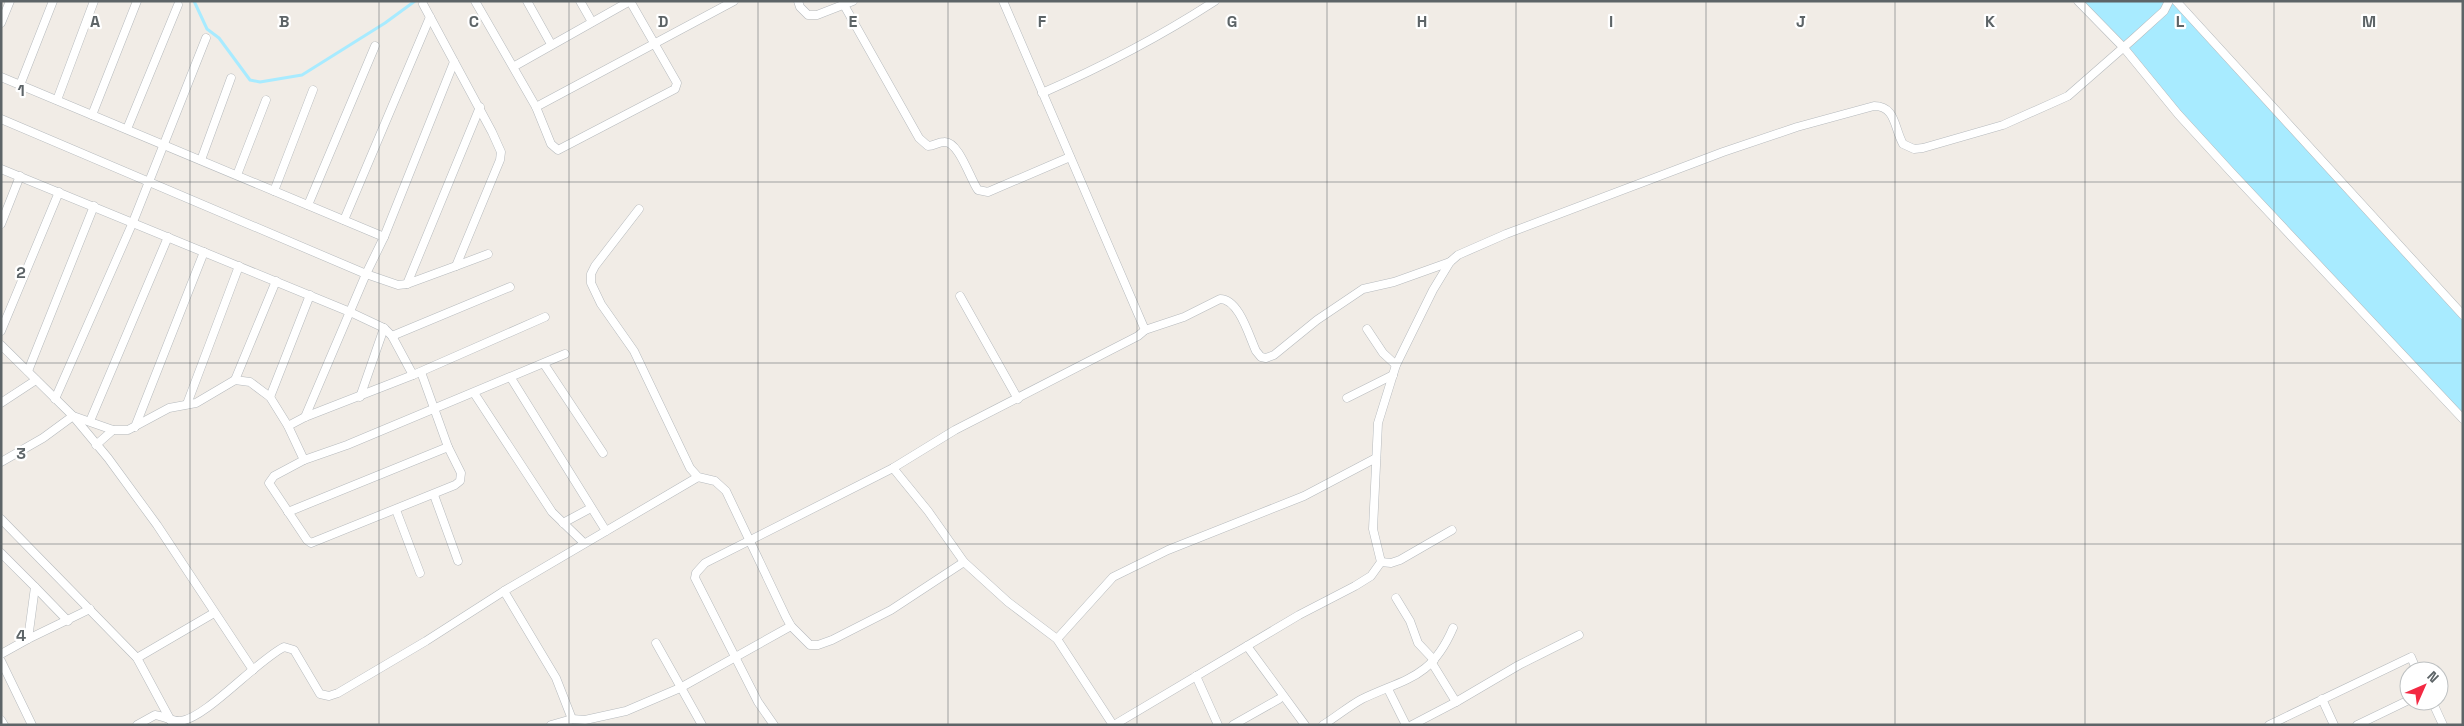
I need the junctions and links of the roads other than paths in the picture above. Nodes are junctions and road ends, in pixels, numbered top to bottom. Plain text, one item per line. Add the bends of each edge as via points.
1 (10, 1) edge
2 (52, 1) edge
3 (94, 1) edge
4 (138, 1) edge
5 (475, 1) edge
6 (527, 1) edge
7 (580, 1) edge
8 (734, 1) edge
9 (798, 1) edge
10 (853, 1) edge
11 (1003, 1) edge
12 (1215, 1) edge
13 (2078, 1) edge
14 (2169, 1) edge
15 (2176, 1) edge
16 (423, 4) dead end
17 (178, 5) dead end
18 (844, 5) junction
19 (430, 17) junction
20 (592, 22) junction
21 (1, 23) edge
22 (206, 38) dead end
23 (551, 44) junction
24 (654, 45) junction
25 (376, 46) dead end
26 (2124, 48) junction
27 (454, 62) junction
28 (512, 67) junction
29 (1, 77) edge
30 (231, 78) dead end
31 (20, 85) junction
32 (313, 90) dead end
33 (1042, 92) junction
34 (56, 100) junction
35 (266, 100) dead end
36 (480, 107) junction
37 (536, 108) junction
38 (92, 115) junction
39 (1, 119) edge
40 (127, 129) junction
41 (163, 144) junction
42 (1070, 157) junction
43 (200, 160) junction
44 (1, 169) edge
45 (237, 175) junction
46 (20, 176) junction
47 (149, 182) junction
48 (274, 191) junction
49 (59, 192) junction
50 (308, 205) junction
51 (94, 206) junction
52 (639, 209) dead end
53 (344, 220) junction
54 (132, 222) junction
55 (1, 224) edge
56 (168, 237) junction
57 (384, 237) junction
58 (204, 252) junction
59 (488, 254) dead end
60 (1450, 262) junction
61 (239, 266) junction
62 (456, 266) junction
63 (366, 274) junction
64 (276, 281) junction
65 (407, 284) junction
66 (510, 287) dead end
67 (310, 295) junction
68 (960, 296) dead end
69 (350, 312) junction
70 (2463, 315) edge
71 (545, 317) dead end
72 (384, 328) junction
73 (1367, 329) dead end
74 (1145, 330) junction
75 (1, 331) edge
76 (392, 336) junction
77 (1, 346) edge
78 (565, 354) dead end
79 (544, 364) junction
80 (1396, 365) junction
81 (28, 372) junction
82 (417, 374) junction
83 (1393, 375) junction
84 (511, 378) junction
85 (36, 380) junction
86 (235, 380) junction
87 (474, 393) junction
88 (270, 397) junction
89 (360, 397) junction
90 (1346, 398) dead end
91 (55, 399) junction
92 (1018, 399) junction
93 (1, 403) edge
94 (187, 404) junction
95 (435, 409) junction
96 (73, 416) junction
97 (305, 417) junction
98 (2463, 419) edge
99 (90, 421) junction
100 (288, 426) junction
101 (135, 427) junction
102 (113, 430) junction
103 (96, 445) junction
104 (448, 447) junction
105 (603, 453) dead end
106 (1376, 458) junction
107 (304, 460) junction
108 (1, 462) edge
109 (893, 468) junction
110 (698, 477) junction
111 (434, 495) junction
112 (591, 508) junction
113 (396, 510) junction
114 (288, 512) junction
115 (1, 519) edge
116 (563, 523) junction
117 (1452, 530) dead end
118 (606, 531) junction
119 (750, 540) junction
120 (584, 543) junction
121 (1, 553) edge
122 (458, 561) dead end
123 (964, 562) junction
124 (1381, 562) junction
125 (420, 572) dead end
126 (35, 587) junction
127 (504, 591) junction
128 (1396, 598) dead end
129 (90, 609) junction
130 (214, 613) junction
131 (68, 621) junction
132 (791, 626) junction
133 (1452, 628) dead end
134 (1579, 634) dead end
135 (28, 639) junction
136 (1057, 639) junction
137 (656, 644) dead end
138 (1247, 646) junction
139 (1, 654) edge
140 (735, 656) junction
141 (137, 658) junction
142 (1, 661) edge
143 (1433, 661) junction
144 (2403, 661) edge
145 (2413, 661) edge
146 (2399, 663) edge
147 (253, 670) junction
148 (1196, 676) junction
149 (680, 688) junction
150 (1388, 689) junction
151 (1279, 699) dead end
152 (2322, 700) junction
153 (1456, 702) junction
154 (2399, 705) edge
155 (2437, 711) edge
156 (1, 720) edge
157 (572, 720) junction
158 (172, 722) edge
159 (4, 725) edge
160 (32, 725) edge
161 (137, 725) edge
162 (551, 725) edge
163 (702, 725) edge
164 (774, 725) edge
165 (1113, 725) edge
166 (1218, 725) edge
167 (1233, 725) edge
168 (1305, 725) edge
169 (1323, 725) edge
170 (1406, 725) edge
171 (1412, 725) edge
172 (2269, 725) edge
173 (2334, 725) edge
174 (2357, 725) edge
175 (2443, 725) edge

1 - 21 street
2 - 31 street
3 - 34 street
4 - 38 street
5 - 28 street
6 - 23 street
7 - 20 street
8 - 24 street
9 - 18 street via 808,15
10 - 18 street
11 - 33 street
12 - 33 street via 1160,36 1090,72
13 - 26 street
14 - 26 street via 2164,11
15 - 70 street
16 - 19 street
17 - 40 street
18 - 42 street via 919,138 928,146 950,143 978,190 988,192
19 - 27 street
19 - 53 street
20 - 23 street
20 - 24 street via 630,1
22 - 41 street
23 - 28 street
24 - 37 street
24 - 37 street via 674,76 677,87 582,138 555,149
25 - 50 street
26 - 60 street via 2068,96 2003,125 1914,149 1903,144 1890,111 1874,106 1723,152 1506,234 1458,255
26 - 98 street via 2178,114
27 - 36 street
27 - 57 street
28 - 37 street
29 - 31 street
30 - 43 street
31 - 34 street
32 - 48 street
33 - 42 street
34 - 38 street
35 - 45 street
36 - 62 street via 501,152 500,160
36 - 65 street
38 - 40 street
39 - 47 street
40 - 41 street
41 - 43 street
41 - 47 street
42 - 74 street
43 - 45 street
44 - 46 street
45 - 48 street
46 - 49 street
46 - 55 street
47 - 54 street
47 - 63 street
48 - 50 street
49 - 51 street
49 - 75 street
50 - 53 street
51 - 54 street
51 - 81 street
52 - 110 street via 595,266 591,284 634,351 680,450
53 - 57 street
54 - 56 street
54 - 91 street
56 - 58 street
56 - 99 street
57 - 63 street
58 - 61 street
58 - 101 street
59 - 62 street
60 - 74 street via 1394,282 1363,289 1266,358 1256,351 1234,305 1226,299
60 - 80 street
61 - 64 street
61 - 94 street
62 - 65 street
63 - 65 street via 398,285
63 - 69 street
64 - 67 street
64 - 86 street
66 - 76 street
67 - 69 street
67 - 88 street
68 - 92 street
69 - 72 street
69 - 97 street
71 - 82 street
72 - 76 street
72 - 89 street
73 - 80 street
74 - 92 street
76 - 82 street
77 - 81 street
78 - 79 street
79 - 84 street
79 - 105 street
80 - 83 street
81 - 85 street
82 - 89 street
82 - 95 street
83 - 90 street
83 - 106 street via 1378,422
84 - 87 street
84 - 112 street
85 - 91 street
85 - 93 street
86 - 88 street via 250,382
86 - 94 street via 202,400
87 - 95 street
87 - 116 street via 552,512
88 - 100 street
89 - 97 street
91 - 96 street
92 - 109 street via 955,430
94 - 101 street via 169,408
95 - 104 street
95 - 107 street
96 - 99 street
96 - 103 street
96 - 108 street
97 - 100 street
99 - 102 street
100 - 107 street
101 - 102 street
102 - 103 street
103 - 130 street via 157,525
104 - 111 street via 461,473 460,481
104 - 114 street
106 - 124 street via 1373,529
106 - 136 street via 1304,496 1168,550 1113,577
107 - 114 street via 269,480
109 - 119 street
109 - 123 street
110 - 118 street
110 - 119 street via 715,481 726,491
111 - 113 street
111 - 122 street
112 - 116 street
112 - 118 street
113 - 114 street via 311,543
113 - 125 street
115 - 129 street
116 - 120 street
117 - 124 street via 1400,560
118 - 120 street
119 - 132 street
119 - 140 street via 705,563 695,578
120 - 127 street
121 - 126 street
123 - 132 street via 903,604 818,645 804,641
123 - 136 street via 1008,602
124 - 138 street via 1371,576
126 - 131 street
126 - 135 street
127 - 147 street via 398,658 329,696 320,694 294,650 289,648 276,651
127 - 157 street via 556,678
128 - 143 street via 1410,620 1418,643
129 - 131 street
129 - 141 street
130 - 141 street
130 - 147 street
131 - 135 street
132 - 140 street
133 - 143 street
134 - 153 street
135 - 139 street
136 - 165 street
137 - 149 street
138 - 148 street
138 - 168 street
140 - 149 street
140 - 164 street
141 - 158 street
142 - 160 street
143 - 150 street via 1411,678
143 - 153 street
144 - 145 street via 2411,657
146 - 152 street
147 - 158 street via 197,714
148 - 165 street
148 - 166 street
149 - 157 street via 626,711
149 - 163 street
150 - 169 street via 1360,700
150 - 170 street
151 - 167 street
152 - 172 street
152 - 173 street
153 - 171 street
154 - 174 street
155 - 175 street
156 - 159 street
157 - 162 street
158 - 161 street via 155,716

